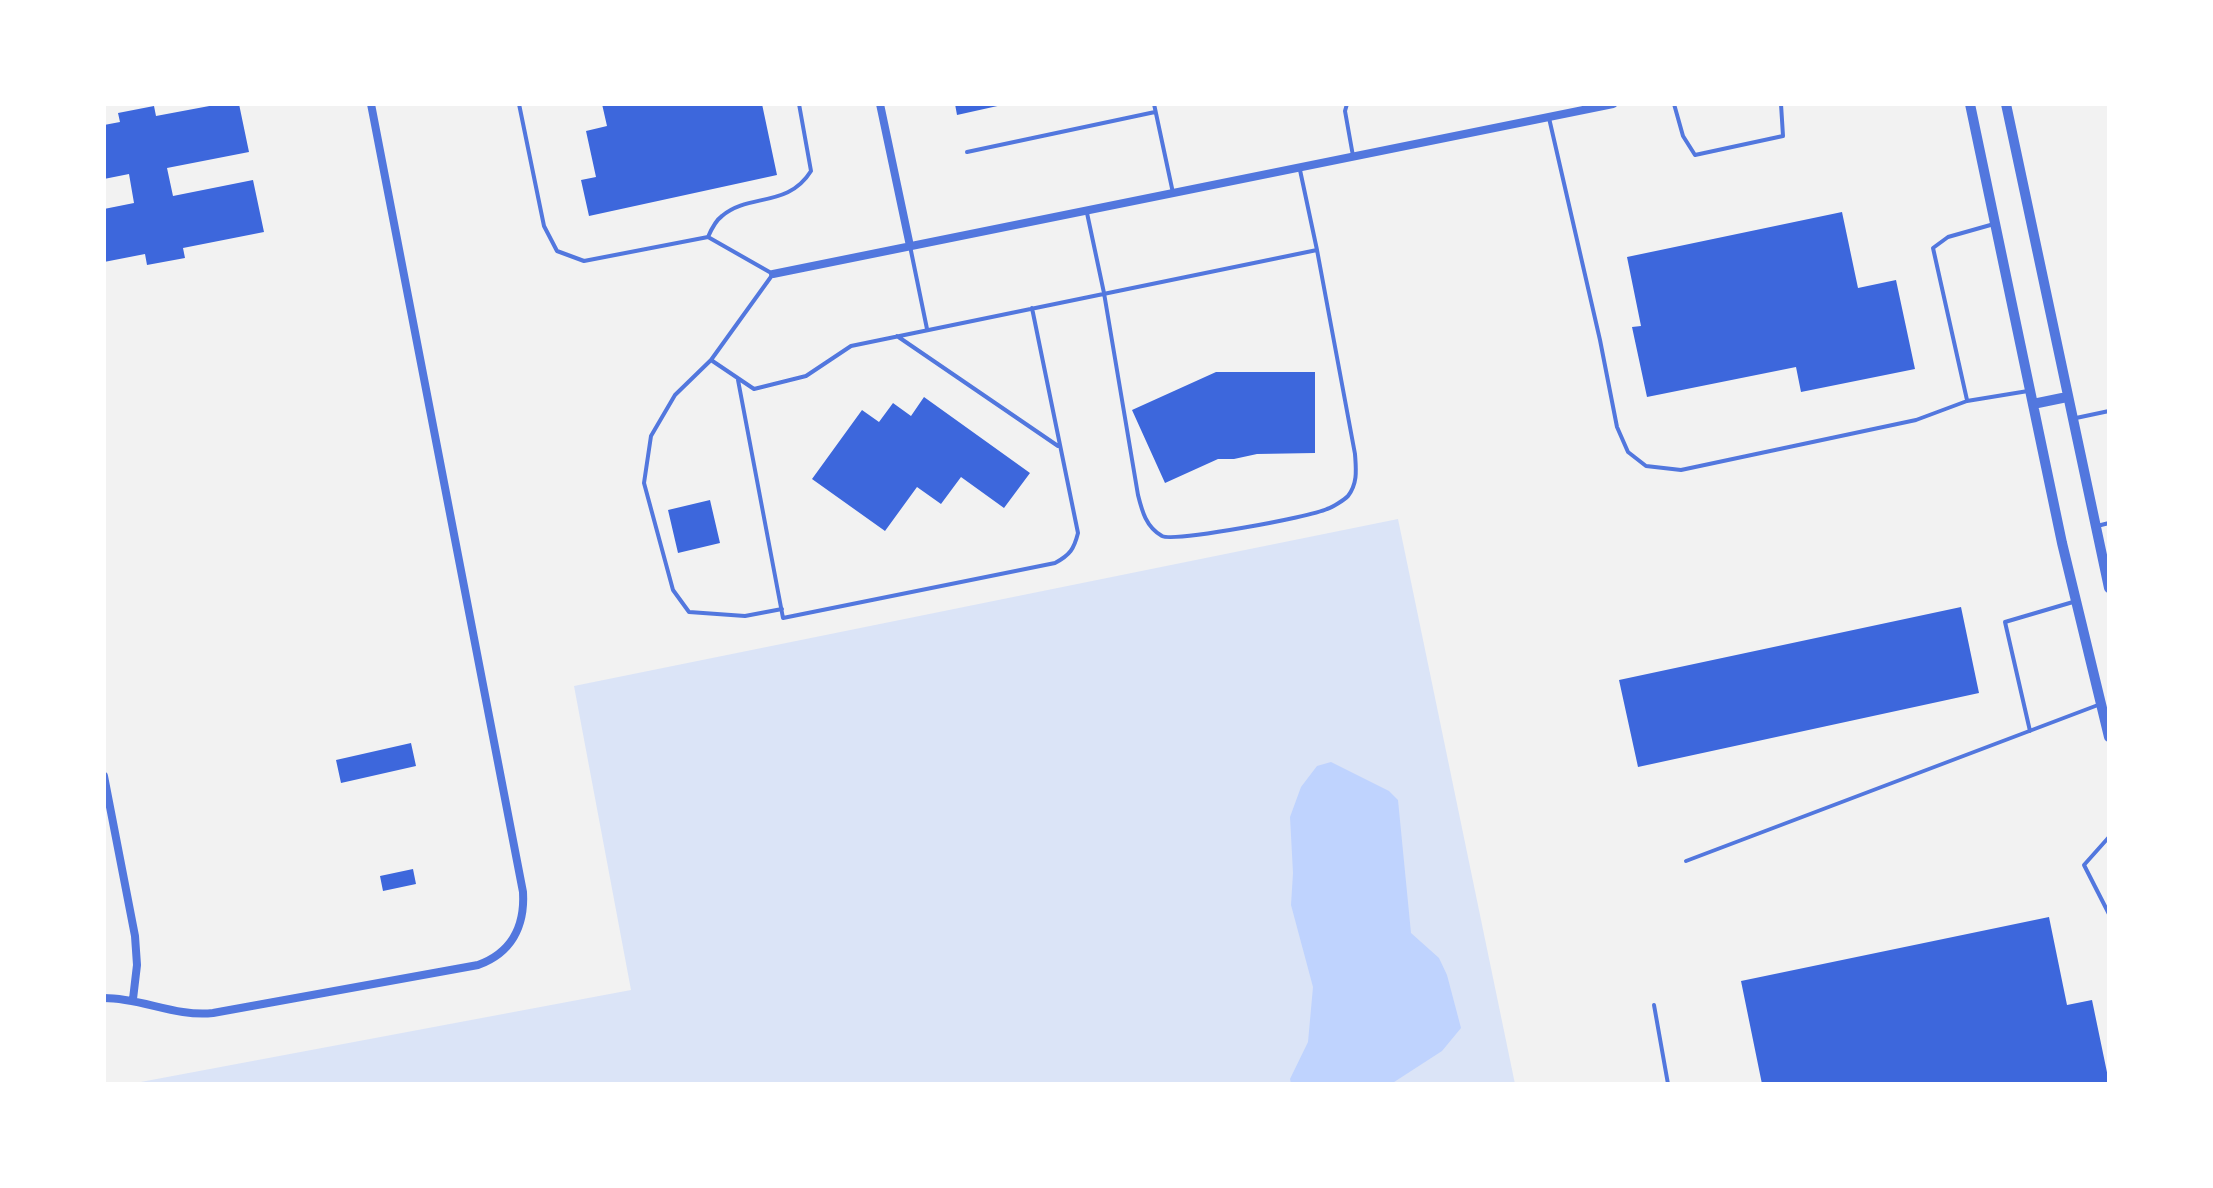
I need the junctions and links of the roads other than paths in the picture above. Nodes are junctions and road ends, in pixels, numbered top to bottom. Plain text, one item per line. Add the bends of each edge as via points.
1 (371, 104) edge
2 (519, 104) edge
3 (799, 104) edge
4 (880, 104) edge
5 (1154, 104) edge
6 (1347, 104) edge
7 (1613, 104) edge
8 (1674, 104) edge
9 (1781, 104) edge
10 (1970, 104) edge
11 (2006, 104) edge
12 (1155, 112) junction
13 (1549, 118) junction
14 (967, 152) dead end
15 (1353, 156) junction
16 (1300, 167) junction
17 (1173, 193) junction
18 (1087, 210) junction
19 (1994, 224) junction
20 (708, 237) junction
21 (910, 246) junction
22 (1317, 250) junction
23 (773, 274) junction
24 (1104, 293) junction
25 (1032, 308) junction
26 (927, 329) junction
27 (897, 336) junction
28 (711, 360) junction
29 (738, 378) junction
30 (2030, 390) junction
31 (2067, 397) junction
32 (1967, 401) junction
33 (2033, 404) junction
34 (2109, 411) edge
35 (2071, 419) junction
36 (1060, 448) junction
37 (2109, 523) edge
38 (2095, 527) junction
39 (2109, 588) edge
40 (2076, 601) junction
41 (782, 609) junction
42 (2100, 705) junction
43 (2030, 731) junction
44 (2109, 737) edge
45 (104, 776) edge
46 (2109, 837) edge
47 (1686, 861) dead end
48 (2109, 914) edge
49 (104, 998) edge
50 (133, 999) junction
51 (1654, 1005) dead end
52 (1668, 1084) edge

1 - 50 street via 523,892 523,915 500,954 478,965 213,1013 187,1014
2 - 20 lane via 544,226 557,251 584,261
3 - 20 lane via 811,171 803,184 722,215
4 - 21 street
5 - 12 lane
6 - 15 lane
7 - 13 street
8 - 9 lane via 1695,155 1783,136
10 - 19 street
11 - 31 street
12 - 14 lane
12 - 17 lane
13 - 15 street
13 - 32 lane via 1617,427 1628,452 1646,466 1681,470 1916,420
15 - 16 street
16 - 17 street
16 - 22 lane
17 - 18 street
18 - 21 street
18 - 24 lane
19 - 30 street
19 - 32 lane via 1948,237 1933,248
20 - 23 lane
21 - 23 street
21 - 26 lane
22 - 24 lane
22 - 24 lane via 1355,454 1356,480 1348,496 1327,510 1213,533 1166,538 1152,530 1143,515
23 - 28 lane
24 - 25 lane
25 - 26 lane
25 - 36 lane
26 - 27 lane
27 - 29 lane via 851,346 806,376 754,389
27 - 36 lane
28 - 29 lane
28 - 41 lane via 675,395 651,436 644,483 673,590 689,612 745,616
29 - 41 lane
30 - 32 lane
30 - 33 street
31 - 33 street
31 - 35 street
33 - 40 street
34 - 35 lane
35 - 38 street
36 - 41 lane via 1078,533 1068,556 1055,563 783,618
37 - 38 lane
38 - 39 street
40 - 42 street
40 - 43 lane via 2005,622
42 - 43 lane
42 - 44 street
43 - 47 lane
45 - 50 street via 135,936
46 - 48 lane via 2084,865
49 - 50 street
51 - 52 lane

